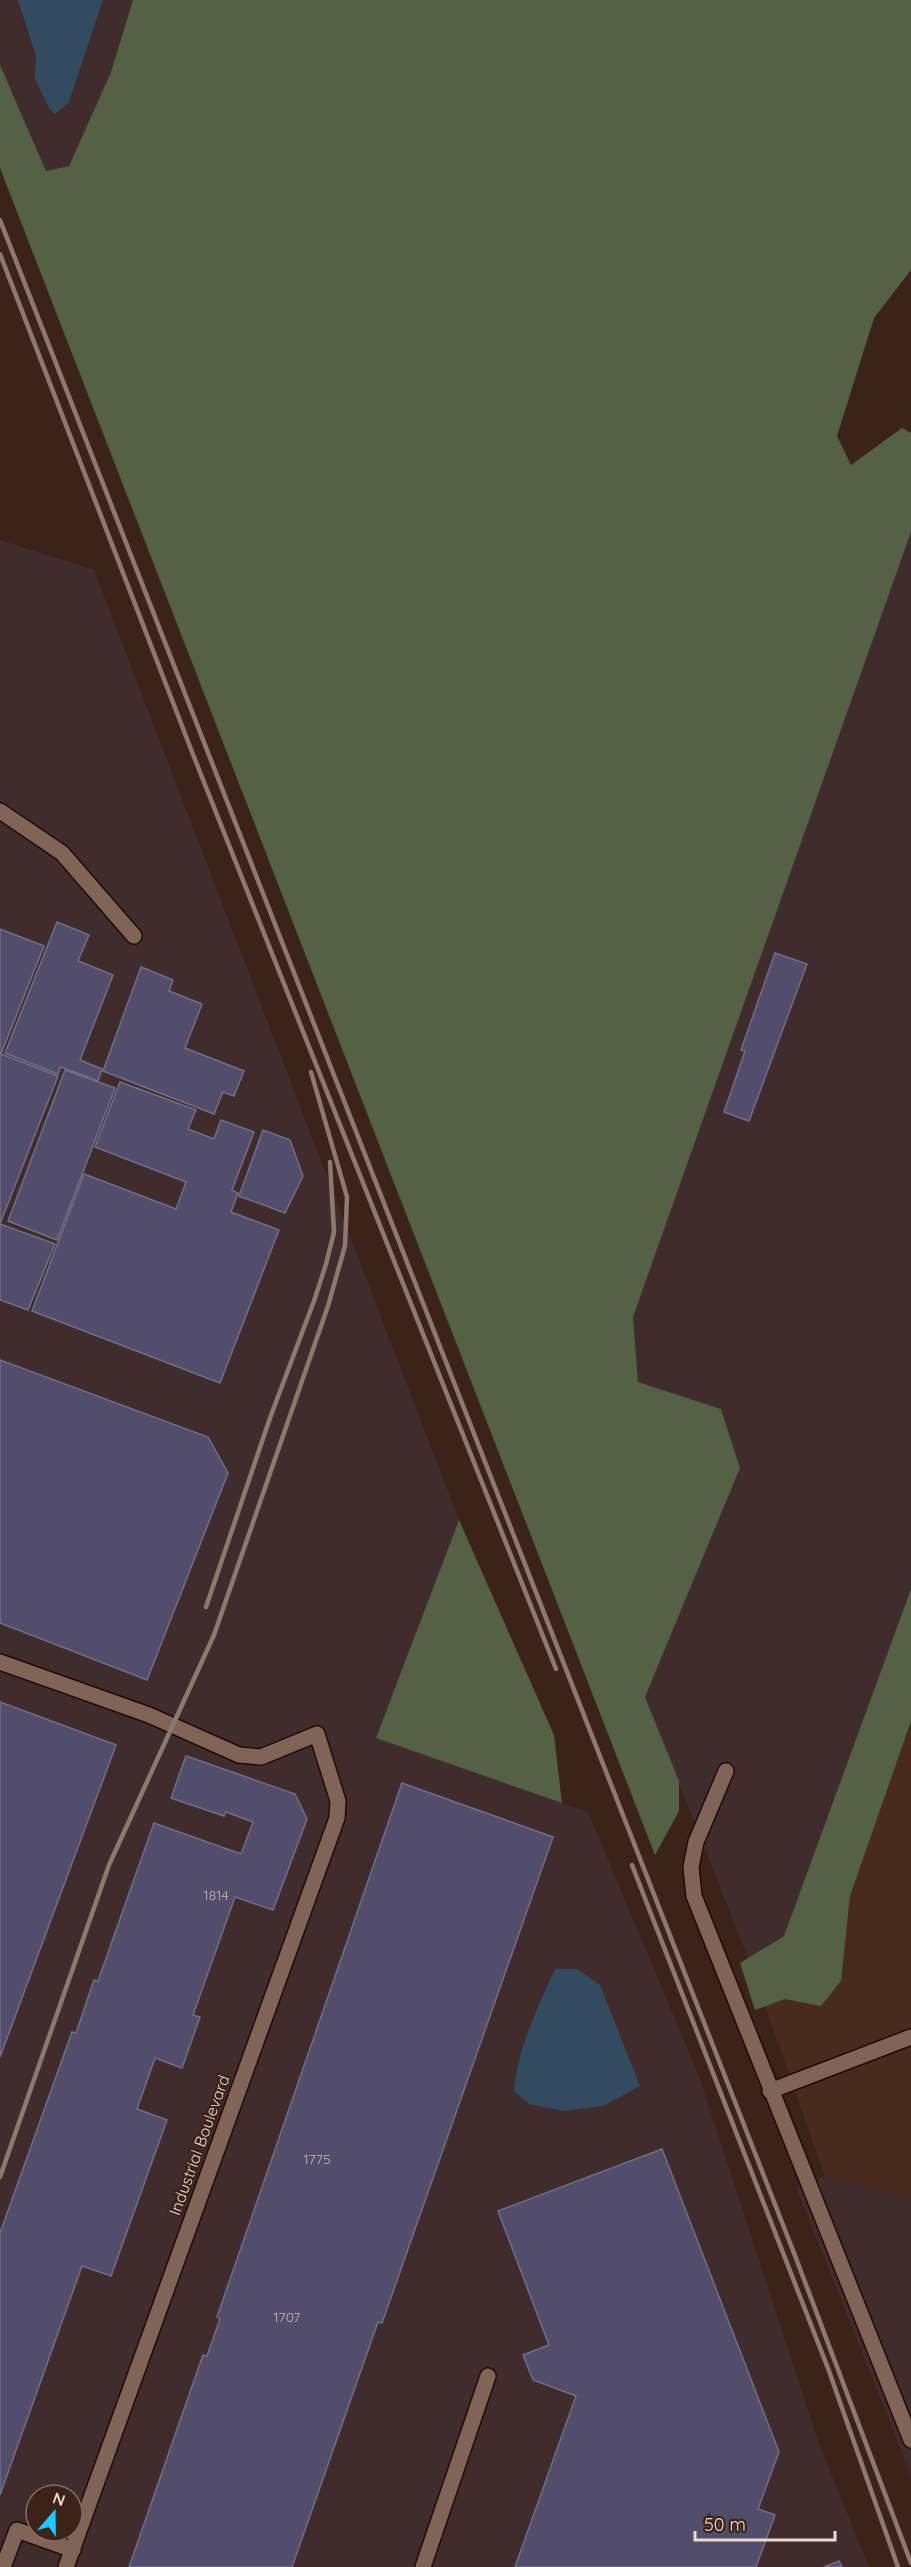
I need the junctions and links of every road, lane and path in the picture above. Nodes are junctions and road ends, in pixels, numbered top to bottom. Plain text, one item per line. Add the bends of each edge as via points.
1 (0, 811) edge
2 (134, 936) dead end
3 (0, 1662) edge
4 (726, 1771) dead end
5 (911, 2037) edge
6 (770, 2091) junction
7 (488, 2376) dead end
8 (911, 2440) edge
9 (73, 2550) junction
10 (3, 2567) edge
11 (66, 2567) edge
12 (423, 2567) edge

1 - 2 street via 62,854
3 - 9 street, Industrial Boulevard via 149,1715 239,1755 261,1757 317,1734 338,1801 337,1818
4 - 6 street via 696,1842 691,1867 694,1896
5 - 6 street
6 - 8 street
7 - 12 street
9 - 10 street via 17,2530
9 - 11 street, Industrial Boulevard

